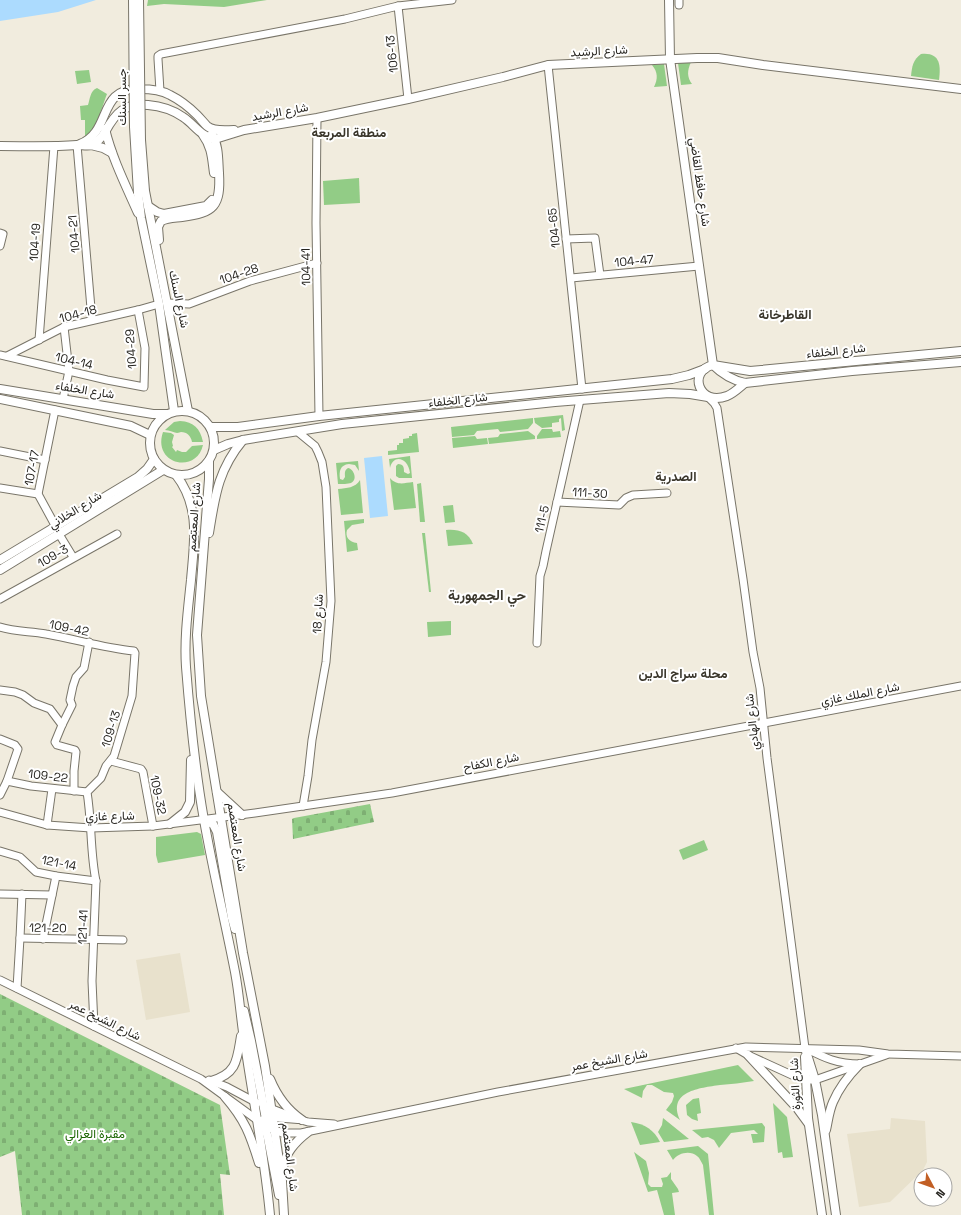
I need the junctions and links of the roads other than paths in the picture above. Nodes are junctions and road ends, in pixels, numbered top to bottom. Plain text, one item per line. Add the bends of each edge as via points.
1 (133, 0) edge
2 (139, 0) edge
3 (452, 0) edge
4 (669, 1) edge
5 (398, 6) junction
6 (670, 59) junction
7 (548, 65) junction
8 (961, 89) edge
9 (160, 91) junction
10 (408, 99) junction
11 (317, 118) junction
12 (103, 121) junction
13 (206, 125) junction
14 (105, 130) junction
15 (244, 130) junction
16 (200, 132) junction
17 (231, 134) junction
18 (215, 139) junction
19 (77, 145) junction
20 (91, 145) junction
21 (0, 146) edge
22 (54, 146) junction
23 (218, 152) junction
24 (112, 153) junction
25 (142, 192) junction
26 (148, 206) junction
27 (141, 218) junction
28 (0, 234) edge
29 (566, 239) junction
30 (0, 246) edge
31 (317, 263) junction
32 (699, 266) junction
33 (161, 272) junction
34 (600, 275) junction
35 (571, 278) junction
36 (164, 304) junction
37 (138, 310) junction
38 (92, 320) junction
39 (64, 327) junction
40 (39, 340) junction
41 (961, 351) edge
42 (3, 356) edge
43 (961, 362) edge
44 (713, 365) junction
45 (705, 369) junction
46 (69, 371) junction
47 (745, 384) junction
48 (144, 387) joint
49 (0, 389) edge
50 (582, 389) junction
51 (708, 397) junction
52 (0, 399) edge
53 (63, 399) junction
54 (580, 400) junction
55 (55, 410) junction
56 (188, 411) junction
57 (171, 413) junction
58 (319, 416) junction
59 (210, 427) junction
60 (298, 432) junction
61 (150, 435) junction
62 (243, 440) junction
63 (214, 450) junction
64 (0, 451) edge
65 (154, 459) junction
66 (45, 460) junction
67 (209, 461) junction
68 (163, 470) junction
69 (176, 475) junction
70 (0, 488) edge
71 (667, 493) dead end
72 (38, 494) junction
73 (557, 502) junction
74 (57, 530) junction
75 (117, 534) dead end
76 (73, 557) junction
77 (0, 560) edge
78 (0, 570) edge
79 (202, 581) junction
80 (0, 599) edge
81 (0, 627) edge
82 (89, 642) junction
83 (537, 643) dead end
84 (134, 651) joint
85 (961, 686) edge
86 (0, 690) edge
87 (62, 724) junction
88 (763, 724) junction
89 (192, 738) junction
90 (0, 739) edge
91 (111, 761) junction
92 (7, 781) junction
93 (52, 789) junction
94 (74, 790) junction
95 (88, 792) junction
96 (217, 792) junction
97 (0, 795) edge
98 (303, 806) junction
99 (0, 812) edge
100 (242, 815) junction
101 (222, 817) junction
102 (204, 820) junction
103 (170, 824) junction
104 (47, 825) junction
105 (153, 826) junction
106 (91, 828) junction
107 (0, 851) edge
108 (56, 876) junction
109 (96, 881) junction
110 (0, 894) edge
111 (22, 894) junction
112 (52, 895) junction
113 (20, 938) junction
114 (43, 939) junction
115 (93, 940) junction
116 (123, 940) dead end
117 (243, 953) junction
118 (235, 975) junction
119 (0, 980) edge
120 (17, 988) junction
121 (94, 1026) junction
122 (242, 1027) junction
123 (736, 1048) junction
124 (805, 1048) junction
125 (888, 1054) junction
126 (748, 1055) junction
127 (961, 1056) edge
128 (860, 1064) junction
129 (265, 1066) junction
130 (201, 1079) junction
131 (806, 1080) junction
132 (815, 1080) junction
133 (211, 1081) junction
134 (225, 1097) junction
135 (254, 1102) junction
136 (263, 1105) junction
137 (272, 1108) junction
138 (265, 1120) junction
139 (300, 1120) junction
140 (338, 1124) junction
141 (809, 1124) junction
142 (275, 1131) junction
143 (308, 1132) junction
144 (825, 1134) junction
145 (282, 1181) junction
146 (267, 1186) junction
147 (270, 1215) edge
148 (284, 1215) edge
149 (822, 1215) edge
150 (836, 1215) edge

1 - 25 main road, جسر السنك, bridge via 134,127
2 - 25 main road, جسر السنك, bridge
3 - 5 street
4 - 6 main road, شارع حافظ القاضي
5 - 9 street via 345,19 161,54 158,56
5 - 10 street, 106-13
6 - 7 main road, شارع الرشيد
6 - 8 main road, شارع الرشيد via 718,58
6 - 32 main road, شارع حافظ القاضي
7 - 10 main road, شارع الرشيد
7 - 29 street, 104-65
9 - 12 main road via 136,88 116,95 108,105
9 - 13 main road via 179,99
10 - 11 main road, شارع الرشيد
11 - 15 main road, شارع الرشيد
11 - 31 street, 104-41
12 - 14 main road
12 - 19 main road via 92,138
13 - 15 main road, شارع الرشيد via 217,130
13 - 16 main road
13 - 18 main road
14 - 16 main road via 116,116 129,106 148,105 175,112
14 - 20 main road via 99,140
14 - 24 main road
15 - 17 main road, شارع الرشيد
16 - 18 main road
16 - 26 main road via 212,151 216,186 211,202 206,206 164,214
17 - 18 main road, شارع الرشيد
17 - 23 main road via 224,139
18 - 23 main road
19 - 20 main road
19 - 22 main road
19 - 38 street, 104-21
20 - 24 main road
21 - 22 main road
22 - 40 street, 104-19
23 - 33 main road via 220,187 219,195 211,209 204,213 165,220 159,224 163,264
24 - 27 main road
25 - 26 main road, شارع السنك
25 - 27 main road, شارع السنك
26 - 33 main road, شارع السنك
27 - 36 main road, شارع السنك
28 - 30 street via 3,234
29 - 34 street via 595,238
29 - 35 street, 104-65
31 - 36 street, 104-28 via 250,281 189,304
31 - 58 street, 104-41
32 - 34 street, 104-47
32 - 44 main road, شارع حافظ القاضي
33 - 36 main road, شارع السنك
34 - 35 street, 104-47
35 - 50 street, 104-65
36 - 37 street, 104-18
36 - 56 main road, شارع السنك
36 - 57 main road, شارع السنك
37 - 38 street, 104-18
37 - 48 street, 104-29 via 144,348
38 - 39 street, 104-18
39 - 40 street, 104-18
39 - 46 street
40 - 42 street, 104-18
41 - 44 main road, شارع الخلفاء via 750,371
42 - 46 street, 104-14
43 - 47 main road via 852,371
44 - 45 main road, شارع الخلفاء
44 - 47 main road via 725,376
45 - 50 main road, شارع الخلفاء via 676,378
45 - 51 main road via 700,375 699,383 702,392
46 - 48 street, 104-14
46 - 53 street
47 - 51 main road, شارع الخلفاء via 725,397
49 - 53 main road, شارع الخلفاء
50 - 58 main road, شارع الخلفاء
51 - 54 main road, شارع الخلفاء via 669,393
51 - 88 street, شارع الهادي via 717,408 760,688
52 - 55 main road, شارع الخلفاء
53 - 57 main road, شارع الخلفاء via 153,414
54 - 60 main road, شارع الخلفاء via 342,424
54 - 73 street, 111-5
55 - 61 main road, شارع الخلفاء via 132,426
55 - 66 street, 107-17
56 - 57 main road
56 - 59 main road via 197,414
57 - 61 main road via 160,420
58 - 59 main road, شارع الخلفاء via 238,427
59 - 63 main road via 214,438
60 - 62 main road, شارع الخلفاء
60 - 98 street, شارع 18 via 315,446 322,462 326,487 331,601 326,662
61 - 65 main road via 150,448
62 - 63 main road, شارع الخلفاء
62 - 79 main road via 227,461 215,495
63 - 67 main road
64 - 66 street
65 - 68 main road
65 - 74 main road, شارع الخلاني via 138,477
66 - 72 street, 107-17
67 - 69 main road via 200,470 188,475
67 - 79 main road, شارع المعتصم
68 - 69 main road
68 - 74 main road, شارع الخلاني
69 - 89 main road, شارع المعتصم via 190,499 194,518 195,537 186,638
70 - 72 street
71 - 73 street, 111-30 via 633,495 619,505
72 - 74 street, 107-17
73 - 83 street, 111-5 via 540,576
74 - 76 street, 107-17
74 - 77 main road, شارع الخلاني
74 - 78 main road, شارع الخلاني
75 - 76 street, 109-3
76 - 80 street, 109-3
79 - 96 main road, شارع المعتصم via 197,635 201,696
81 - 82 street, 109-42
82 - 84 street, 109-42
82 - 87 street via 84,668 76,677 70,700 72,705
84 - 91 street, 109-13 via 132,696
85 - 88 street, شارع الملك غازي
86 - 87 street via 23,695 34,703 50,709
87 - 94 street via 56,744 76,752
88 - 98 street, شارع الكفاح via 392,793
88 - 124 street, شارع الهادي
89 - 102 main road, شارع المعتصم
89 - 103 main road via 190,802 184,812
90 - 92 street via 15,745 18,749
91 - 95 street, 109-13 via 101,778
91 - 105 street, 109-32 via 141,769
92 - 93 street, 109-22
92 - 97 street
93 - 94 street, 109-22
93 - 104 street
94 - 95 street, 109-22
95 - 106 street
96 - 100 main road
96 - 101 main road, شارع المعتصم
98 - 100 street, شارع الكفاح
99 - 104 street, شارع غازي
100 - 101 street, شارع الكفاح
101 - 102 street, شارع غازي
101 - 117 main road, شارع المعتصم
102 - 103 street, شارع غازي
102 - 117 main road via 213,824 217,832 232,918
102 - 118 main road, شارع المعتصم
103 - 105 street, شارع غازي
104 - 106 street, شارع غازي
105 - 106 street, شارع غازي
106 - 109 street, 121-41
107 - 108 street, 121-14 via 20,857 36,872
108 - 109 street, 121-14
108 - 112 street
109 - 115 street, 121-41
110 - 111 street
111 - 112 street
111 - 113 street
112 - 114 street
113 - 114 street, 121-20
113 - 120 street
114 - 115 street, 121-20
115 - 116 street, 121-20
115 - 121 street, 121-41
117 - 129 main road, شارع المعتصم
118 - 122 main road, شارع المعتصم
118 - 136 main road
119 - 120 street, شارع الشيخ عمر
120 - 121 street, شارع الشيخ عمر
121 - 130 street, شارع الشيخ عمر
122 - 133 main road via 238,1057 233,1067 221,1078
122 - 135 main road, شارع المعتصم
123 - 124 street, شارع الشيخ عمر
123 - 126 street
123 - 140 street, شارع الشيخ عمر
124 - 125 street, شارع الشيخ عمر via 866,1050
124 - 128 street via 829,1060
124 - 131 main road, شارع الثورة
124 - 132 main road, شارع الثورة
125 - 127 street, شارع الشيخ عمر
125 - 128 street, شارع الشيخ عمر
126 - 131 street
126 - 141 main road via 774,1081
128 - 132 street, شارع الشيخ عمر
128 - 144 main road via 836,1094
129 - 137 main road, شارع المعتصم
129 - 139 main road via 278,1096
130 - 133 street, شارع الشيخ عمر
130 - 134 street, شارع الشيخ عمر
131 - 132 street, شارع الشيخ عمر
131 - 141 main road, شارع الثورة
132 - 144 main road, شارع الثورة
133 - 135 street, شارع الشيخ عمر
134 - 138 street, شارع الشيخ عمر
134 - 146 main road via 246,1125
135 - 136 street, شارع الشيخ عمر
135 - 138 main road, شارع المعتصم
136 - 137 street, شارع الشيخ عمر
136 - 138 main road
137 - 138 main road, شارع المعتصم
137 - 139 street, شارع الشيخ عمر
138 - 139 main road
138 - 142 main road
138 - 146 main road, شارع المعتصم
138 - 148 main road
139 - 140 street, شارع الشيخ عمر
140 - 143 street, شارع الشيخ عمر
141 - 149 main road, شارع الثورة
142 - 143 street, شارع الشيخ عمر
142 - 145 main road, شارع المعتصم
143 - 145 main road via 294,1144 286,1158
144 - 150 main road, شارع الثورة
145 - 148 main road, شارع المعتصم
146 - 147 main road, شارع المعتصم

